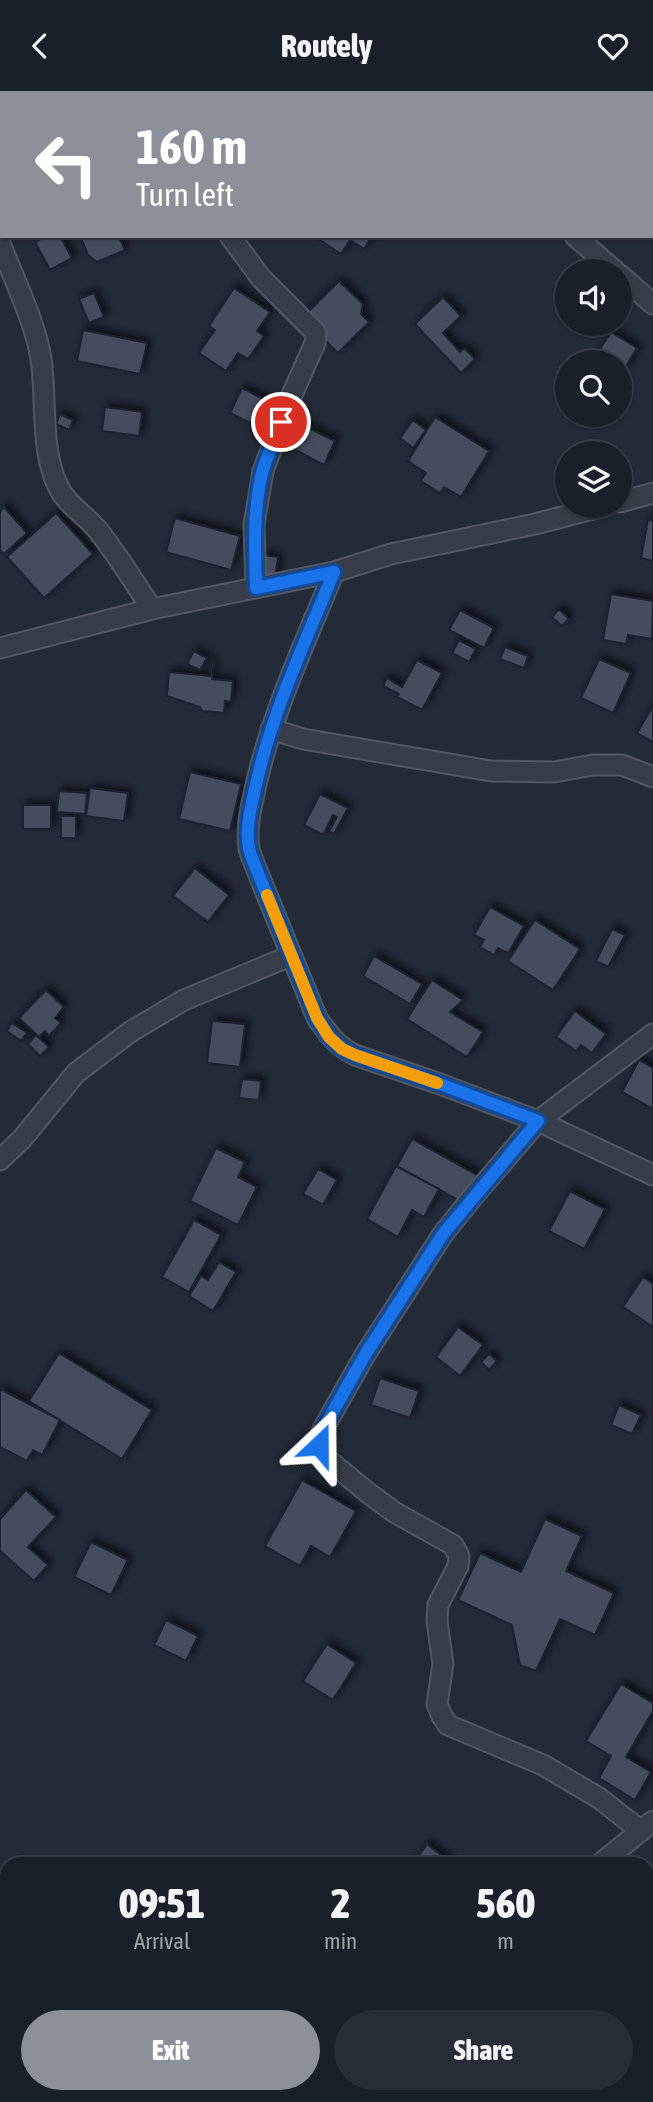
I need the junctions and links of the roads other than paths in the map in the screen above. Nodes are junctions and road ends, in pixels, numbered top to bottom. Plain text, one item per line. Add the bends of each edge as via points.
1 (231, 238) edge
2 (577, 238) edge
3 (0, 243) edge
4 (601, 259) edge
5 (632, 286) edge
6 (653, 304) edge
7 (653, 493) edge
8 (632, 499) edge
9 (558, 518) edge
10 (334, 572) junction
11 (256, 588) junction
12 (152, 609) junction
13 (0, 647) edge
14 (271, 729) junction
15 (653, 777) edge
16 (290, 955) junction
17 (653, 1034) edge
18 (538, 1121) junction
19 (0, 1160) edge
20 (653, 1175) edge
21 (647, 1826) edge
22 (609, 1857) edge

1 - 11 street via 261,278 316,333 316,343 263,471 254,525
2 - 4 street
3 - 12 street via 41,358 49,459 57,486 105,539
5 - 6 street
7 - 8 street
9 - 10 street via 391,554
10 - 11 street
10 - 14 street
11 - 12 street
12 - 13 street
14 - 15 street via 303,739 491,771 554,772 622,765
14 - 16 street via 250,813 249,847
16 - 18 street via 317,1018 342,1049
16 - 19 street via 184,1000 130,1032 76,1073
17 - 18 street
18 - 20 street
18 - 21 street via 443,1234 365,1355 323,1429 319,1445 326,1458 367,1492 453,1545 459,1556 438,1605 443,1664 437,1704 448,1725 543,1765
21 - 22 street

